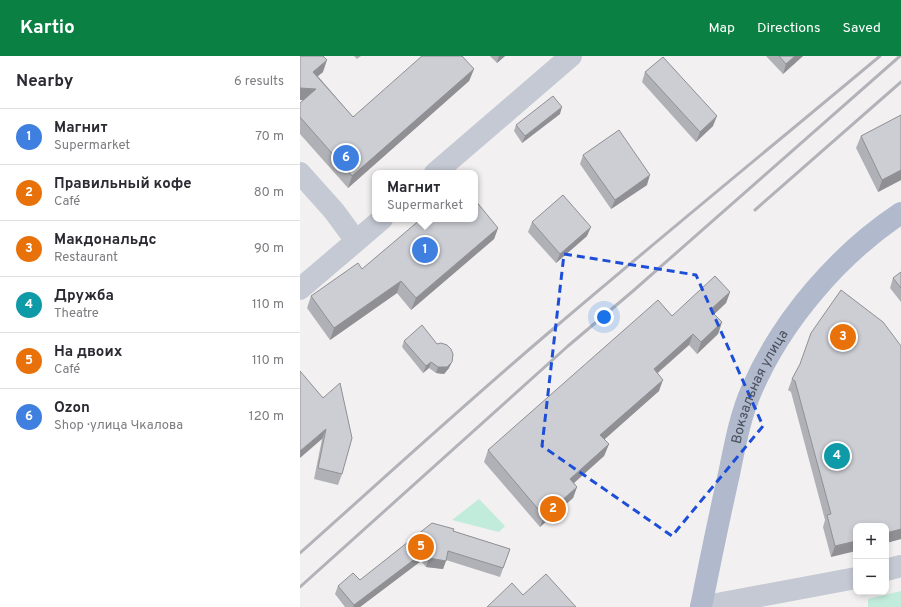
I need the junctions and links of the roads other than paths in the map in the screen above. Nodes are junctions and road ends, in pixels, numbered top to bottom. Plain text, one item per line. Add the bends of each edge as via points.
1 (571, 56) edge
2 (438, 170) edge
3 (300, 173) edge
4 (901, 213) edge
5 (378, 222) edge
6 (356, 241) junction
7 (300, 290) edge
8 (901, 566) edge
9 (889, 569) edge
10 (853, 579) edge
11 (701, 607) edge

1 - 2 street
3 - 6 street via 334,211
4 - 11 main road, Вокзальная улица via 848,255 823,281 768,356 740,423
5 - 6 street
6 - 7 street
8 - 9 street
10 - 11 street

